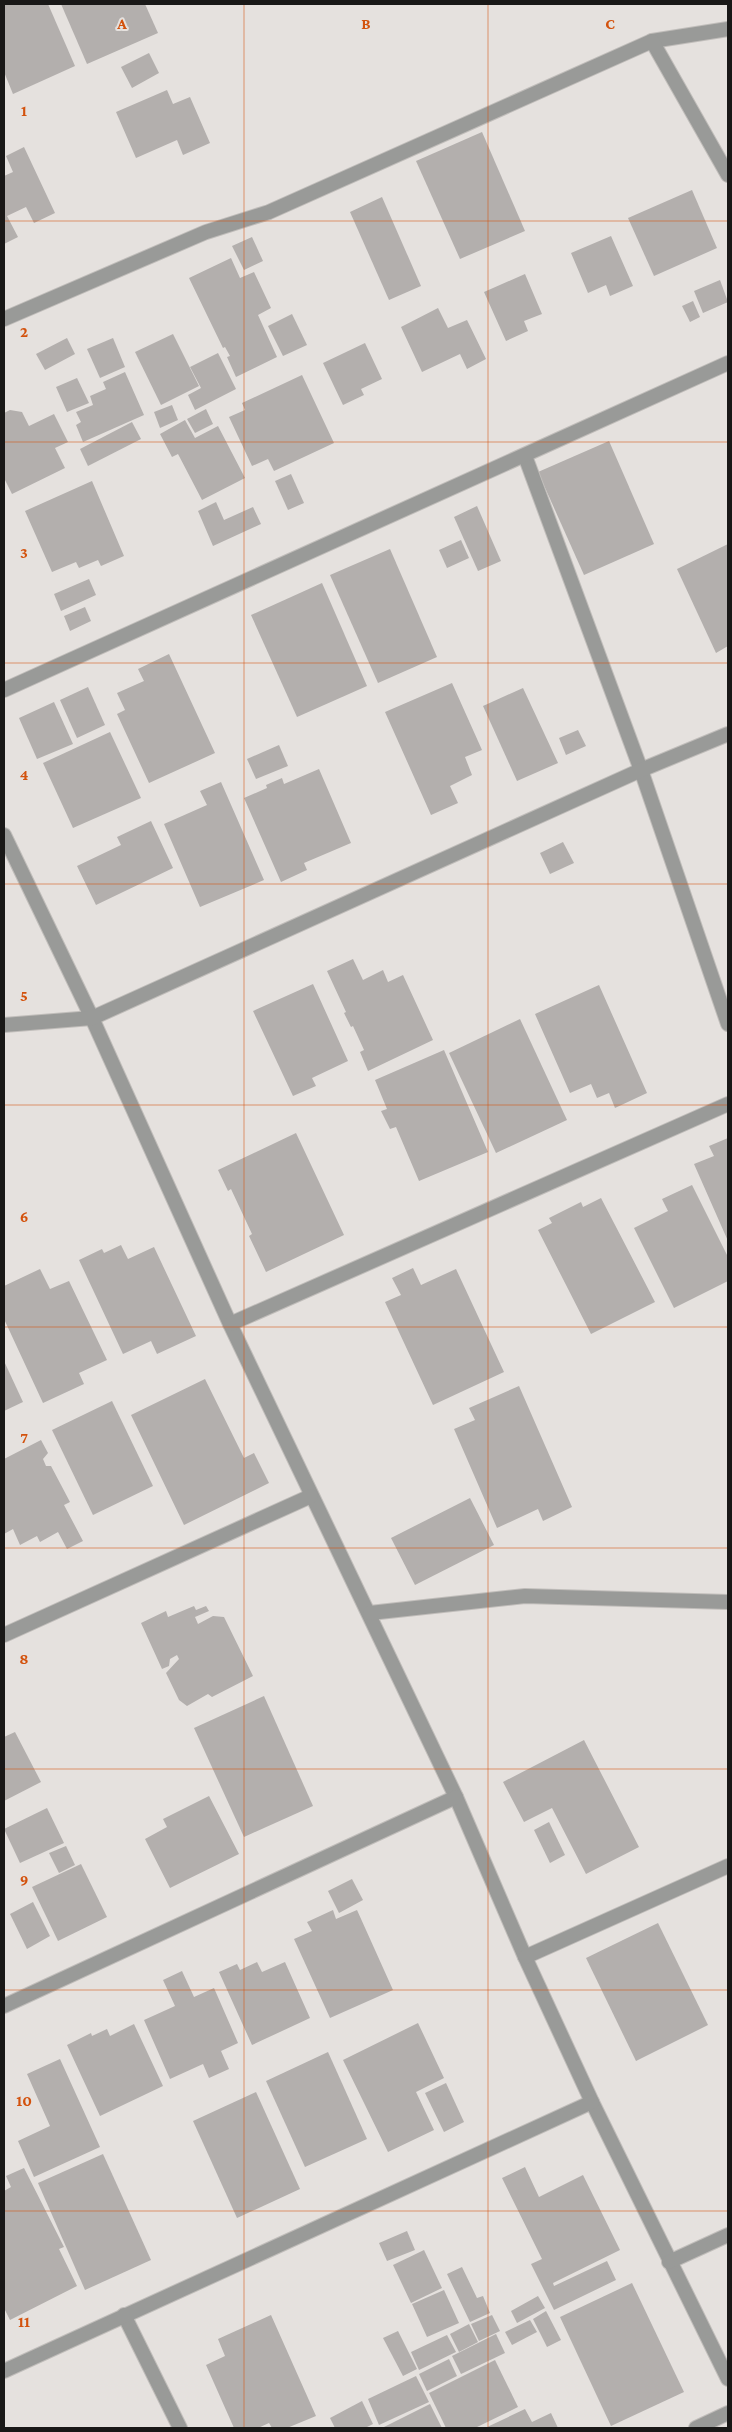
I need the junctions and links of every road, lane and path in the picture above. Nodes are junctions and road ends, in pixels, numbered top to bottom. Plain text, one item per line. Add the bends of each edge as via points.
1 (728, 29) edge
2 (652, 41) junction
3 (728, 175) edge
4 (4, 319) edge
5 (728, 363) edge
6 (525, 456) junction
7 (4, 690) edge
8 (728, 734) edge
9 (641, 770) junction
10 (4, 835) edge
11 (92, 1018) junction
12 (728, 1024) edge
13 (4, 1025) edge
14 (728, 1104) edge
15 (230, 1324) junction
16 (311, 1496) junction
17 (728, 1602) edge
18 (370, 1613) junction
19 (4, 1635) edge
20 (456, 1797) junction
21 (728, 1866) edge
22 (525, 1957) junction
23 (4, 2006) edge
24 (592, 2102) junction
25 (728, 2235) edge
26 (669, 2262) junction
27 (124, 2314) junction
28 (4, 2372) edge
29 (728, 2379) edge
30 (728, 2413) edge
31 (180, 2428) edge
32 (696, 2428) edge

1 - 2 street
2 - 3 street
2 - 4 street via 269,212 206,232
5 - 6 street
6 - 7 street
6 - 9 street
8 - 9 street
9 - 11 street
9 - 12 street
10 - 11 street
11 - 13 street
11 - 15 street
14 - 15 street
15 - 16 street
16 - 18 street
16 - 19 street
17 - 18 street via 525,1596
18 - 20 street
20 - 22 street
20 - 23 street
21 - 22 street
22 - 24 street
24 - 26 street
24 - 27 street
25 - 26 street
26 - 29 street
27 - 28 street
27 - 31 street
30 - 32 street

